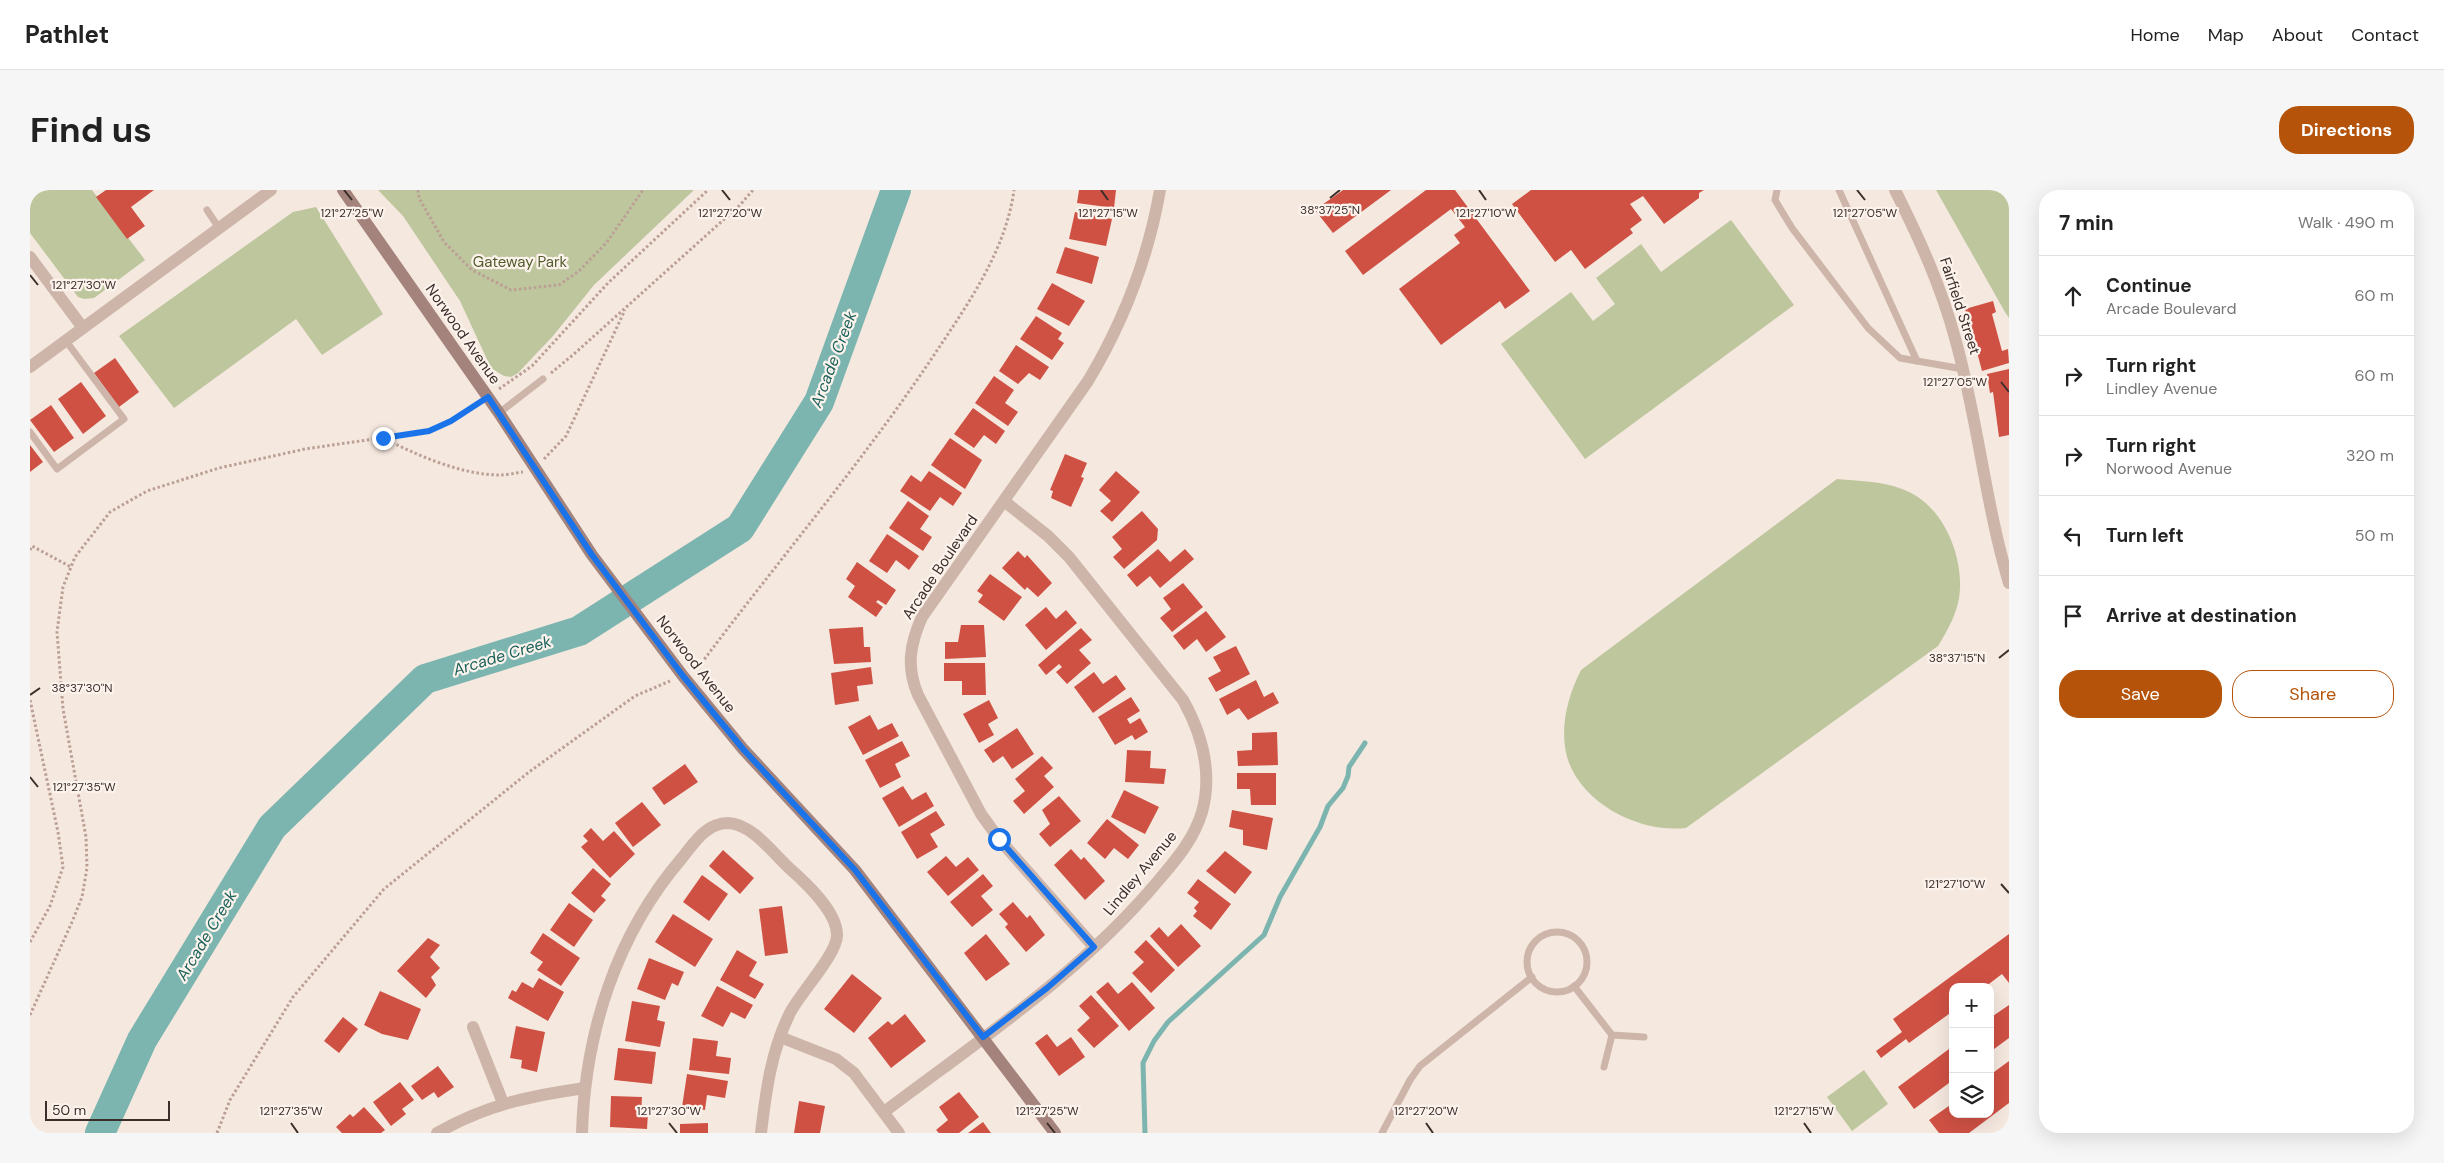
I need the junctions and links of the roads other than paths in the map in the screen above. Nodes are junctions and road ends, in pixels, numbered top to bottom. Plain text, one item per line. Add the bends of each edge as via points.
1 (270, 190) edge
2 (343, 190) edge
3 (1160, 190) edge
4 (1777, 190) edge
5 (1839, 190) edge
6 (1895, 190) edge
7 (207, 210) dead end
8 (219, 228) junction
9 (30, 257) edge
10 (83, 328) junction
11 (66, 341) junction
12 (1917, 361) junction
13 (30, 367) edge
14 (1963, 369) junction
15 (542, 379) road end
16 (499, 413) junction
17 (30, 432) edge
18 (1004, 501) junction
19 (2009, 583) edge
20 (1094, 947) junction
21 (1532, 977) junction
22 (1574, 986) junction
23 (473, 1027) dead end
24 (1612, 1035) junction
25 (780, 1037) junction
26 (983, 1037) junction
27 (1644, 1037) dead end
28 (1604, 1067) dead end
29 (585, 1088) junction
30 (503, 1103) junction
31 (884, 1112) junction
32 (437, 1133) edge
33 (582, 1133) edge
34 (762, 1133) edge
35 (899, 1133) edge
36 (1055, 1133) edge
37 (1382, 1133) edge

1 - 8 street
2 - 16 main road, Norwood Avenue
3 - 18 street, Arcade Boulevard via 1139,276 1105,353
4 - 12 lane via 1775,200 1792,228 1868,328 1900,358
5 - 12 lane
6 - 14 street, Fairfield Street via 1940,289
7 - 8 lane
8 - 10 street
9 - 10 street
10 - 11 street
11 - 13 street
11 - 17 lane via 124,419 57,470
12 - 14 lane
14 - 19 street, Fairfield Street via 1986,492
15 - 16 lane
16 - 26 main road, Norwood Avenue via 592,555 683,676 743,749 855,870
18 - 20 street, Arcade Boulevard via 922,617 911,648 911,672 918,696 981,814
18 - 20 street, Lindley Avenue via 1048,536 1088,579 1183,700 1202,742 1206,788 1193,834 1182,853 1133,911
20 - 26 street, Lindley Avenue
21 - 22 lane via 1549,990 1559,991
21 - 22 lane via 1527,959 1532,945 1544,935 1564,933 1578,941 1586,954 1584,974
21 - 37 lane via 1420,1066
22 - 24 lane
23 - 30 street
24 - 27 lane
24 - 28 lane
25 - 29 street via 804,989 834,948 836,925 829,911 804,881 752,832 731,823 710,827 672,869 646,906 612,973 598,1016
25 - 31 street via 836,1059 854,1074
25 - 34 street via 766,1087
26 - 31 street, Lindley Avenue
26 - 36 main road, Norwood Avenue
29 - 30 street
29 - 33 street
30 - 32 street
31 - 35 street

